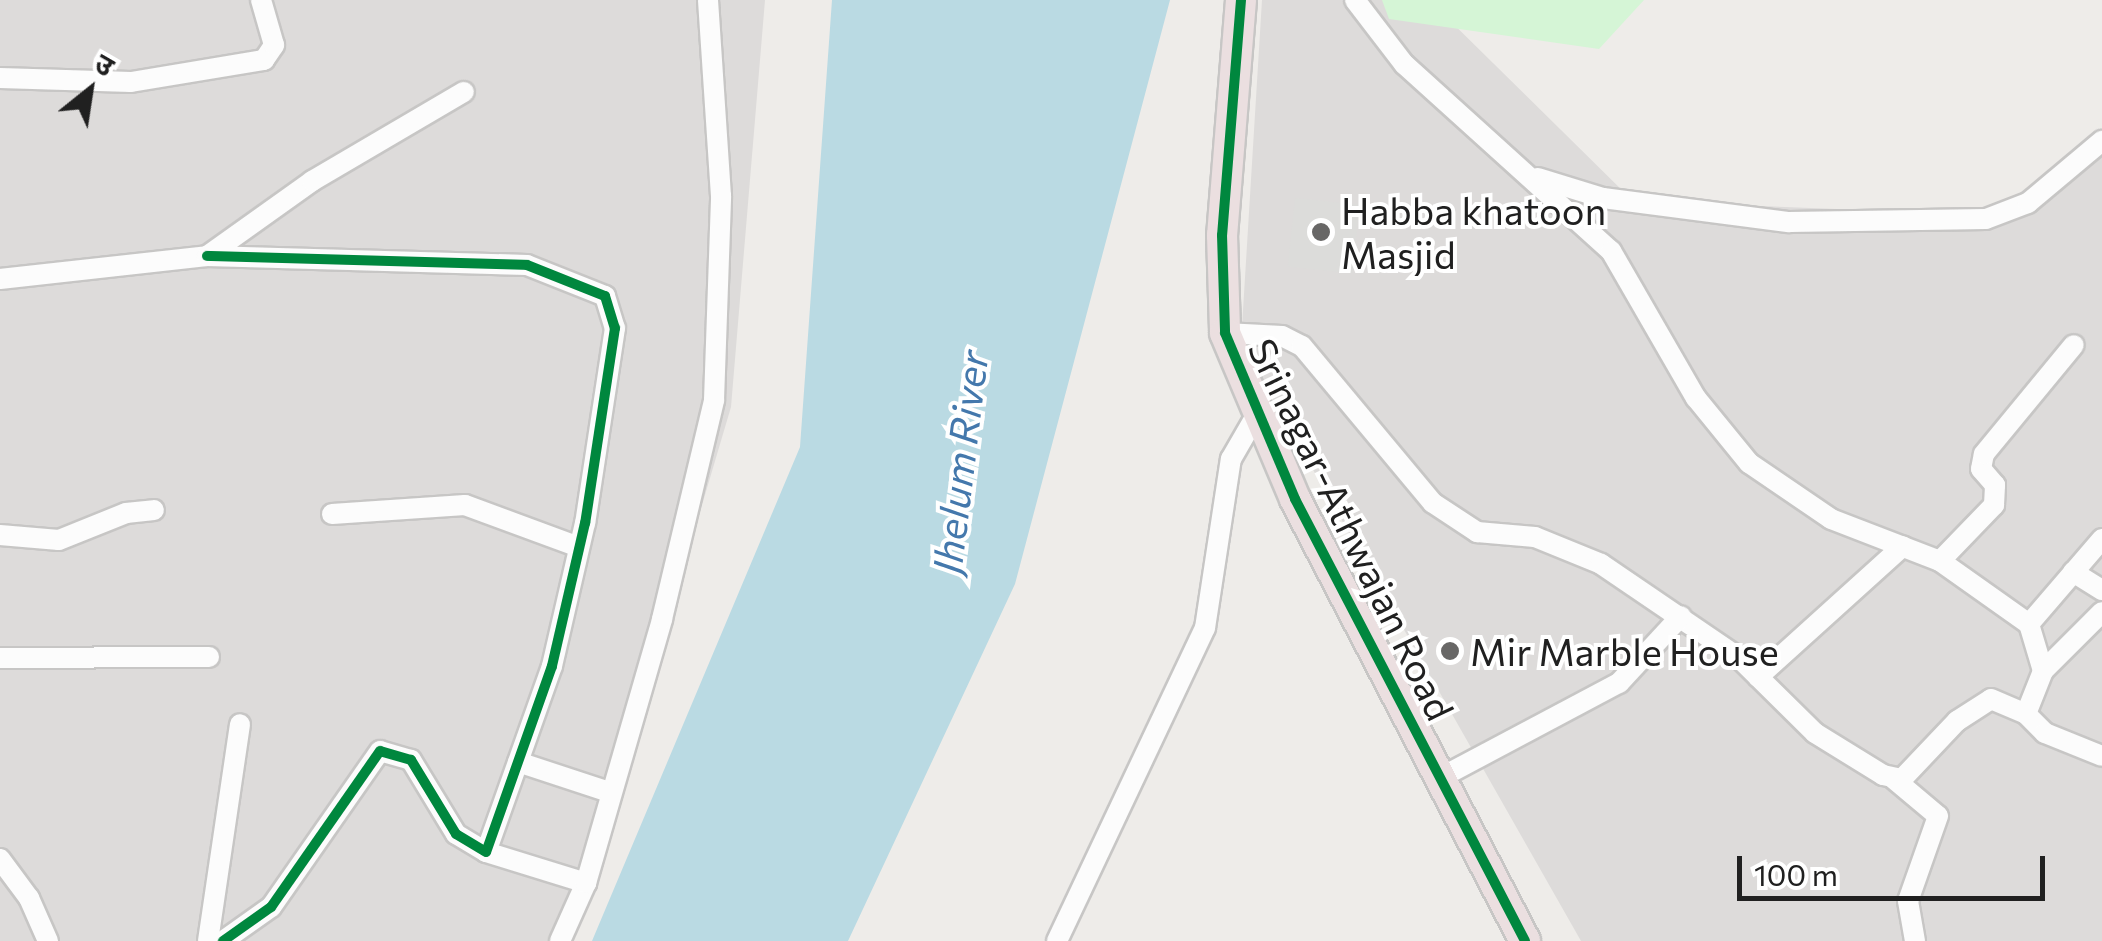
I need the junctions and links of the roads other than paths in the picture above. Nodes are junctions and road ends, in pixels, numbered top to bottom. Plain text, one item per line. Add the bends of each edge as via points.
1 (261, 0) edge
2 (708, 0) edge
3 (1241, 0) edge
4 (1355, 0) edge
5 (0, 78) edge
6 (464, 92) dead end
7 (2102, 141) edge
8 (1522, 172) junction
9 (207, 256) junction
10 (0, 279) edge
11 (1225, 333) junction
12 (2074, 345) dead end
13 (1257, 414) junction
14 (154, 510) dead end
15 (332, 514) dead end
16 (0, 535) edge
17 (2102, 539) edge
18 (1903, 546) junction
19 (579, 548) junction
20 (1940, 561) junction
21 (2073, 572) junction
22 (2102, 590) edge
23 (2102, 612) edge
24 (1680, 616) junction
25 (2029, 624) junction
26 (0, 658) edge
27 (209, 658) dead end
28 (2043, 671) junction
29 (1758, 677) junction
30 (2026, 714) junction
31 (240, 724) dead end
32 (2102, 756) edge
33 (518, 762) junction
34 (1440, 778) junction
35 (1894, 779) junction
36 (609, 792) junction
37 (486, 852) junction
38 (0, 859) edge
39 (586, 883) junction
40 (48, 941) edge
41 (208, 941) edge
42 (223, 941) edge
43 (560, 941) edge
44 (1057, 941) edge
45 (1525, 941) edge
46 (1915, 941) edge

1 - 5 street via 274,45 264,60 132,82
2 - 36 street via 721,196 714,400 662,619
3 - 11 highway, Srinagar-Athwajan Road via 1222,236
4 - 8 street via 1404,64
6 - 9 street via 312,181
7 - 8 street via 2028,203 1986,219 1788,222 1603,198
8 - 18 street via 1611,251 1696,398 1749,463 1830,519
9 - 10 street
9 - 19 street via 501,262 605,296 615,328
11 - 13 highway, Srinagar-Athwajan Road
11 - 24 street via 1282,336 1302,346 1416,487 1467,526 1491,536 1548,541 1602,564
12 - 20 street via 1984,454 1981,469 1995,485 1994,505
13 - 34 highway, Srinagar-Athwajan Road
13 - 44 street via 1231,459 1205,628
14 - 16 street via 126,513 59,540
15 - 19 street via 466,505
17 - 21 street
18 - 20 street
18 - 29 street
19 - 33 street via 541,706
20 - 25 street
21 - 22 street
21 - 25 street
23 - 28 street
24 - 29 street
24 - 34 street via 1620,684
25 - 28 street
26 - 27 street
28 - 30 street
29 - 35 street via 1814,733
30 - 32 street via 2046,734
30 - 35 street via 2003,700 1983,702 1911,772
31 - 41 street
33 - 36 street
33 - 37 street
34 - 45 highway, Srinagar-Athwajan Road
35 - 46 street via 1938,816 1908,901
36 - 39 street
37 - 39 street
37 - 42 street via 456,834 411,760 380,752 271,907
38 - 40 street via 29,898
39 - 43 street

